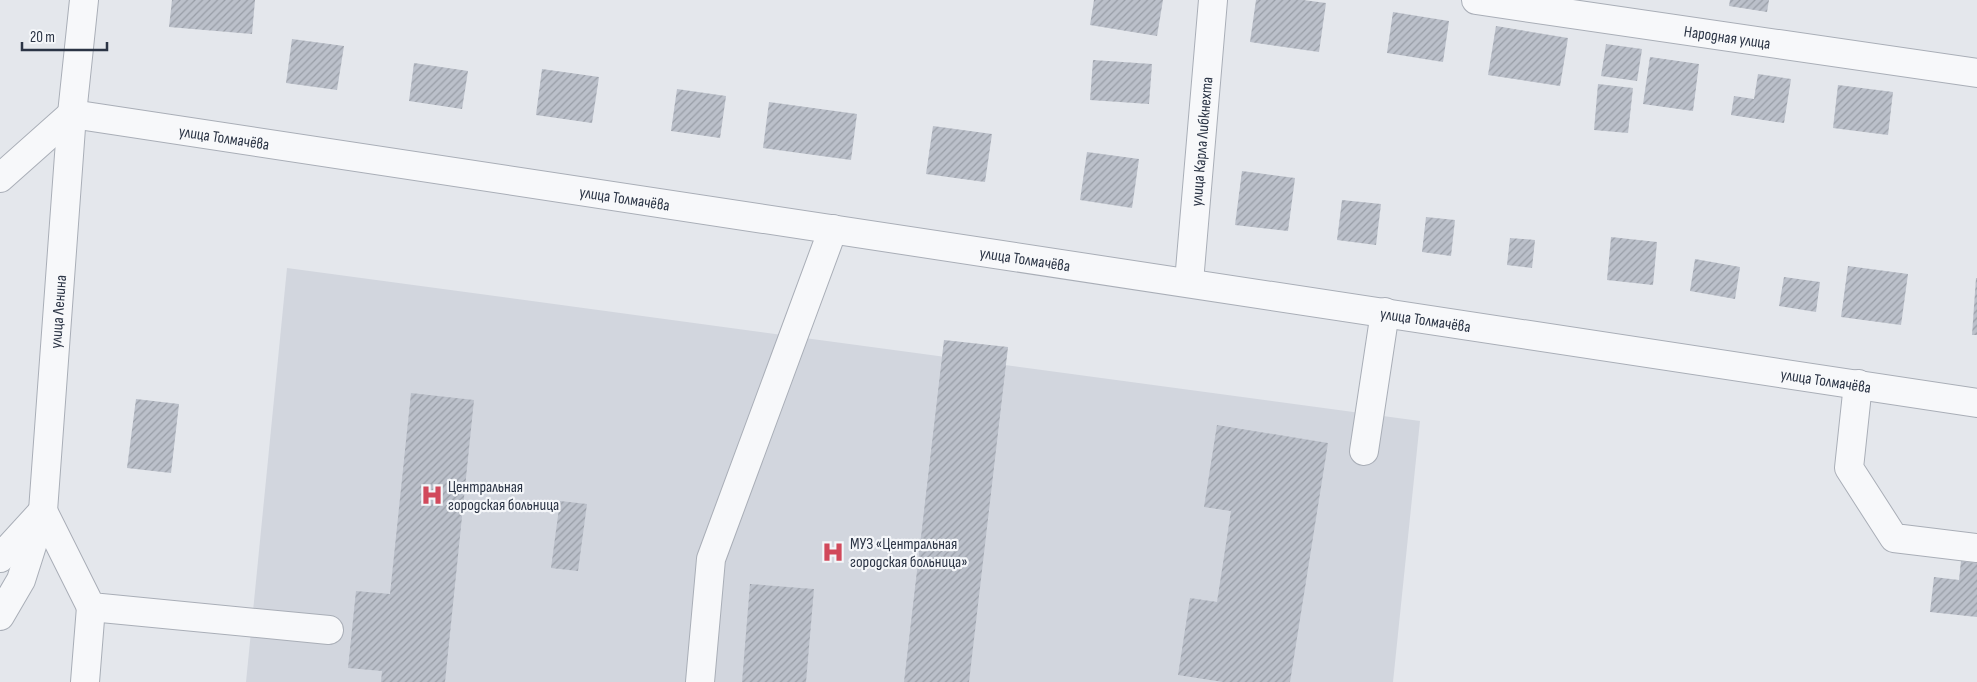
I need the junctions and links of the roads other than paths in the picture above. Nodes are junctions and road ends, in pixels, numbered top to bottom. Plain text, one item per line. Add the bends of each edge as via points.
1 (84, 0) edge
2 (1213, 0) edge
3 (1476, 0) edge
4 (1977, 73) edge
5 (72, 114) junction
6 (0, 178) edge
7 (833, 229) junction
8 (1189, 282) junction
9 (1385, 312) junction
10 (1858, 384) junction
11 (1977, 403) edge
12 (1364, 451) dead end
13 (43, 511) junction
14 (1977, 548) edge
15 (0, 558) edge
16 (91, 607) junction
17 (0, 616) edge
18 (329, 630) dead end
19 (85, 682) edge
20 (700, 682) edge

1 - 5 street, улица Ленина
2 - 8 street, улица Карла Либкнехта
3 - 4 street, Народная улица
5 - 6 street
5 - 7 street, улица Толмачёва
5 - 13 street, улица Ленина
7 - 8 street, улица Толмачёва
7 - 20 street via 711,559
8 - 9 street, улица Толмачёва
9 - 10 street, улица Толмачёва
9 - 12 street
10 - 11 street, улица Толмачёва
10 - 14 street via 1849,468 1894,538
13 - 15 street
13 - 16 street
13 - 17 street, улица Ленина via 21,580
16 - 18 street
16 - 19 street

